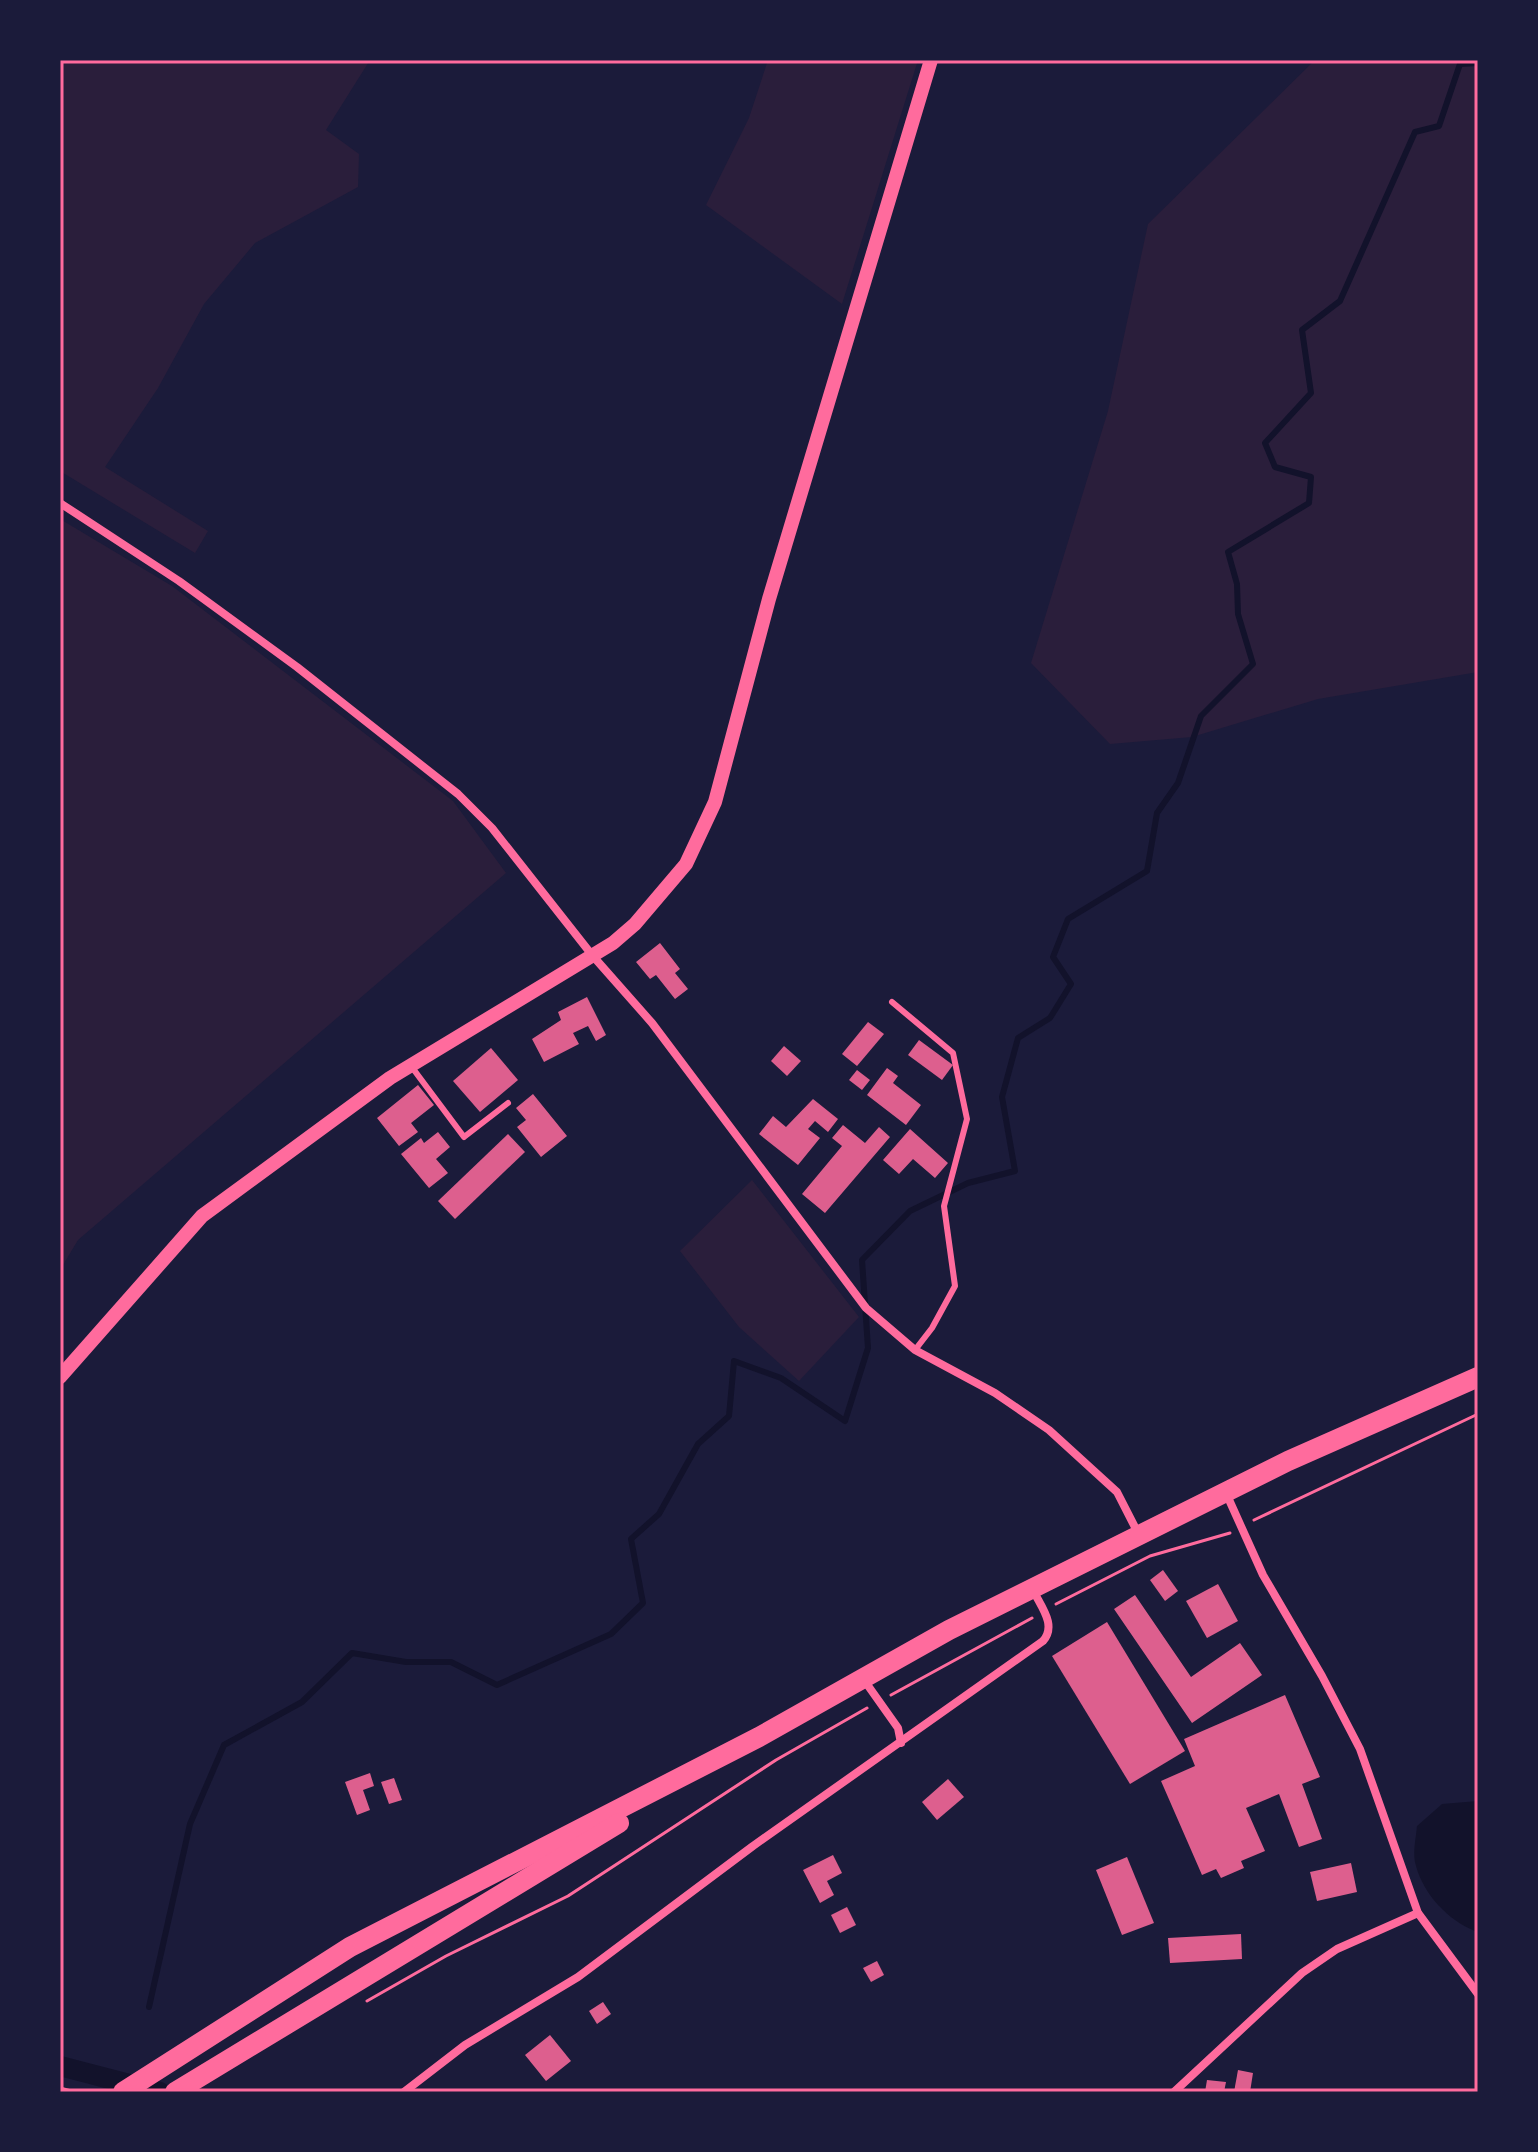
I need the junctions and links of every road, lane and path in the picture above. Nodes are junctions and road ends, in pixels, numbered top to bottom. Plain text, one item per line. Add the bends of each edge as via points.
1 (931, 60) edge
2 (60, 503) edge
3 (592, 955) junction
4 (892, 1002) dead end
5 (411, 1066) junction
6 (508, 1103) dead end
7 (915, 1350) junction
8 (60, 1377) edge
9 (1478, 1377) edge
10 (1478, 1414) edge
11 (1226, 1492) junction
12 (1252, 1521) dead end
13 (1139, 1535) junction
14 (1227, 1535) dead end
15 (1032, 1588) junction
16 (1063, 1601) dead end
17 (1028, 1620) dead end
18 (864, 1680) junction
19 (898, 1691) dead end
20 (856, 1715) dead end
21 (759, 1737) junction
22 (901, 1743) junction
23 (1418, 1913) junction
24 (1478, 1994) edge
25 (366, 2001) dead end
26 (60, 2088) edge
27 (75, 2092) edge
28 (123, 2092) edge
29 (175, 2092) edge
30 (404, 2092) edge
31 (1174, 2092) edge

1 - 3 street via 707,825 686,864 650,906 613,943
2 - 3 street via 297,667 458,794 492,828
3 - 5 street
3 - 7 street via 652,1023 866,1308
4 - 7 lane via 953,1053 967,1119 944,1206 955,1286
5 - 6 lane via 464,1137
5 - 8 street via 202,1216
7 - 13 street via 995,1393 1049,1430 1117,1492
9 - 11 highway
10 - 12 path
11 - 13 highway
11 - 23 street via 1263,1575 1360,1749
13 - 15 highway
14 - 16 path via 1150,1556
15 - 18 highway
15 - 22 street via 1049,1621 1043,1641
17 - 19 path
18 - 21 highway
18 - 22 street via 898,1728
20 - 25 path via 776,1760 568,1896
21 - 28 highway via 350,1947
21 - 29 highway
22 - 30 street via 578,1977 465,2045
23 - 24 street
23 - 31 street via 1337,1949 1302,1973
26 - 27 path

